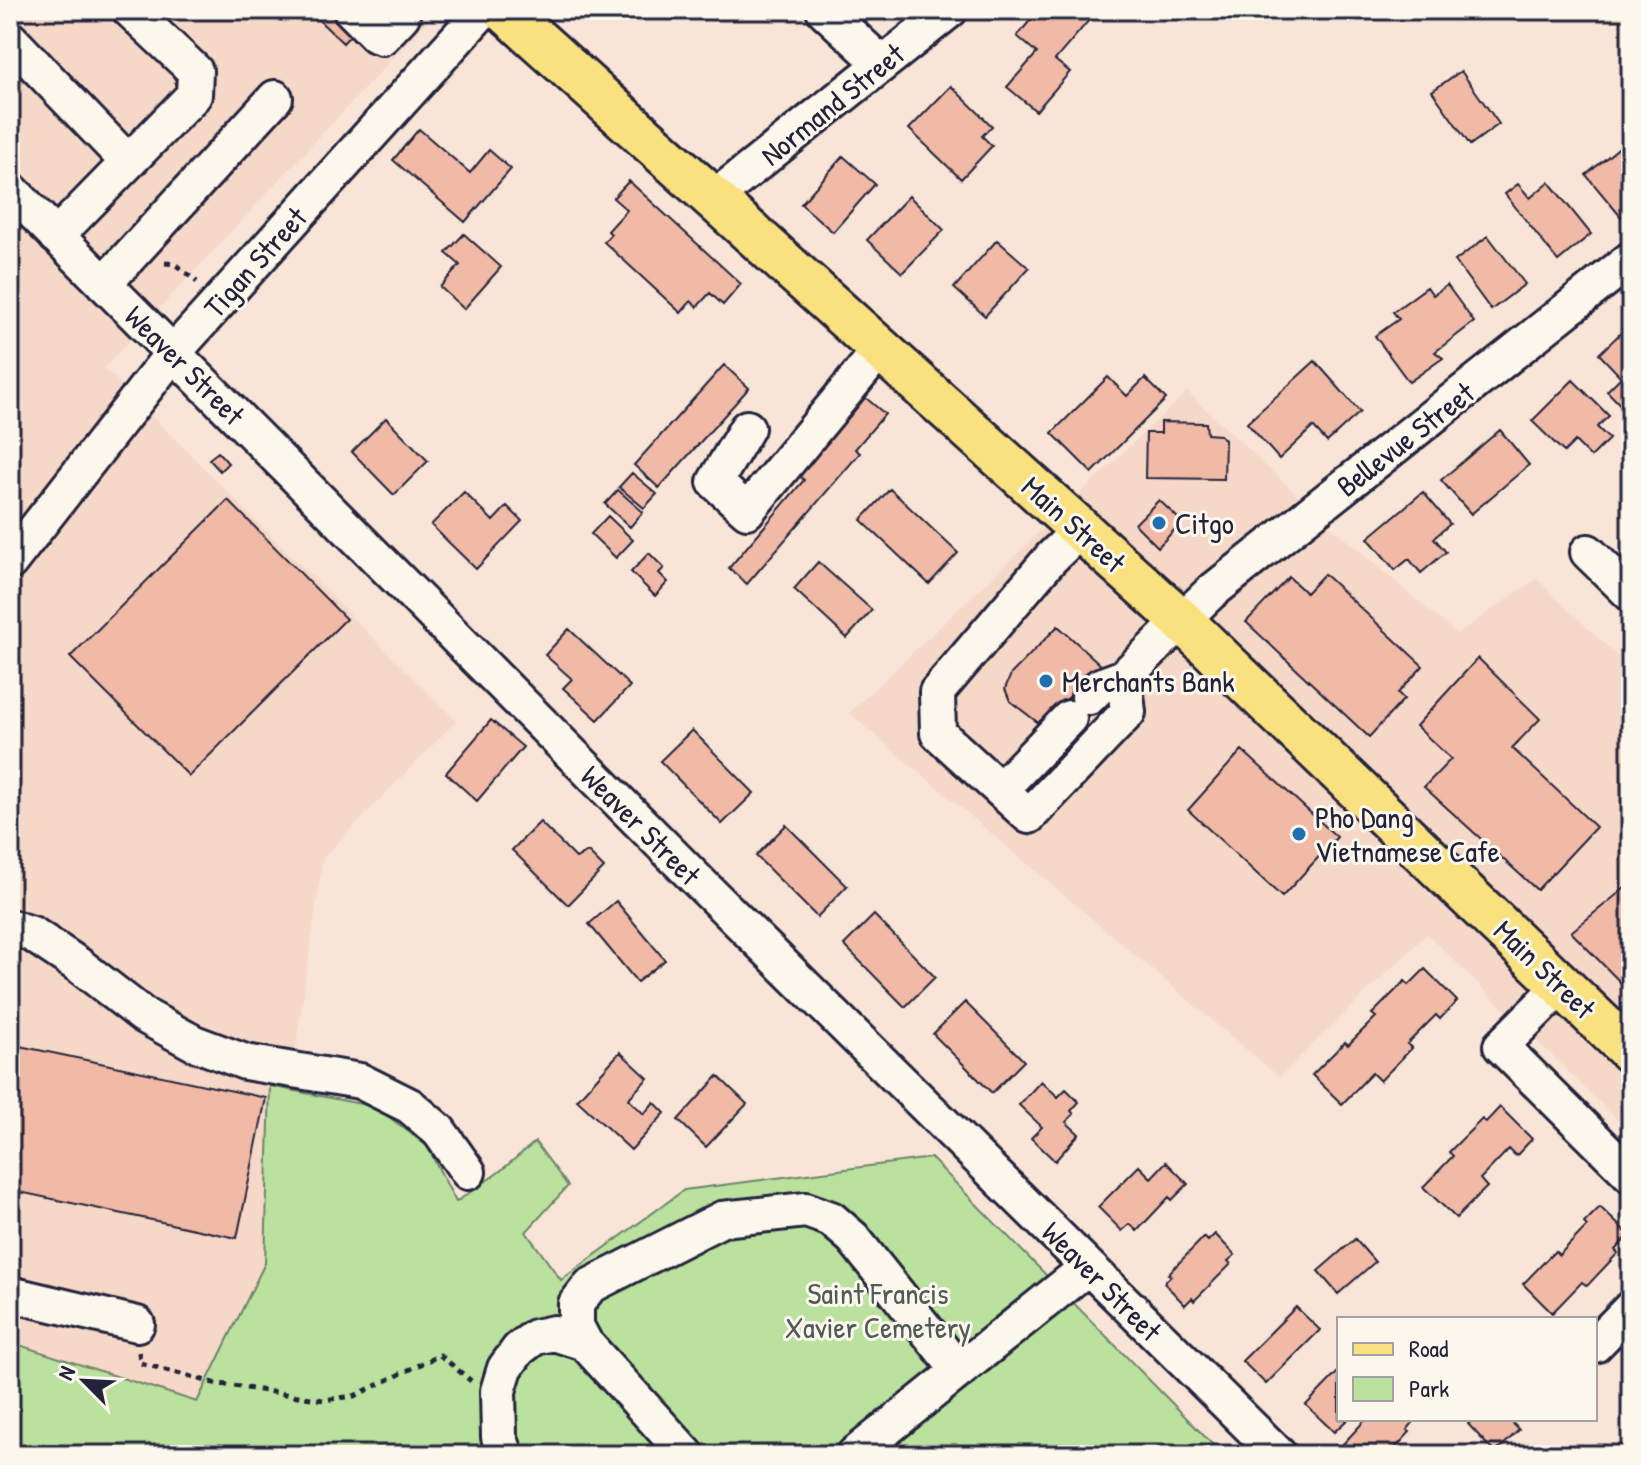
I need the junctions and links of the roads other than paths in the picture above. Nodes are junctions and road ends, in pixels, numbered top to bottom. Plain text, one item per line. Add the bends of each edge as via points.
1 (130, 10) edge
2 (351, 10) edge
3 (403, 10) edge
4 (483, 10) edge
5 (504, 10) edge
6 (824, 10) edge
7 (950, 10) edge
8 (10, 39) edge
9 (882, 64) junction
10 (275, 98) dead end
11 (128, 162) junction
12 (10, 189) edge
13 (714, 198) junction
14 (56, 236) junction
15 (1631, 259) edge
16 (104, 284) junction
17 (880, 350) junction
18 (173, 353) junction
19 (747, 428) dead end
20 (1080, 530) junction
21 (1588, 552) dead end
22 (10, 562) edge
23 (1631, 594) edge
24 (1182, 621) junction
25 (1124, 677) junction
26 (1001, 789) junction
27 (10, 927) edge
28 (1562, 985) junction
29 (1631, 1052) edge
30 (468, 1172) dead end
31 (1631, 1175) edge
32 (1088, 1267) junction
33 (10, 1294) edge
34 (1631, 1308) edge
35 (137, 1324) road end
36 (585, 1343) junction
37 (1597, 1343) edge
38 (959, 1371) junction
39 (506, 1455) edge
40 (687, 1455) edge
41 (854, 1455) edge
42 (1279, 1455) edge

1 - 11 street via 195,71 194,95
2 - 3 street via 382,37
4 - 18 street, Tigan Street
5 - 13 main road, Main Street
6 - 9 street
7 - 9 street, Normand Street
8 - 11 street
9 - 13 street, Normand Street
10 - 16 street
11 - 14 street
12 - 14 street, Weaver Street
13 - 17 main road, Main Street
14 - 16 street, Weaver Street
15 - 24 street, Bellevue Street via 1210,593
16 - 18 street, Weaver Street
17 - 19 street via 747,511 715,482
17 - 20 main road, Main Street
18 - 22 street, Tigan Street
18 - 32 street, Weaver Street
20 - 24 main road, Main Street
20 - 26 street via 937,692 938,733
21 - 23 street
24 - 25 street, Bellevue Street
24 - 28 main road, Main Street
25 - 26 street, Bellevue Street via 1100,686
25 - 26 street via 1128,712 1029,816
27 - 30 street via 32,934 143,1015 194,1043 245,1062 360,1081 410,1106 439,1131
28 - 29 main road, Main Street
28 - 31 street via 1501,1046
32 - 38 street
32 - 42 street, Weaver Street
33 - 35 street
34 - 37 street
36 - 38 street via 576,1326 576,1304 590,1286 722,1219 806,1210 831,1219 853,1238
36 - 39 street via 554,1333 535,1337 505,1368 498,1391 499,1437
36 - 40 street
38 - 41 street

